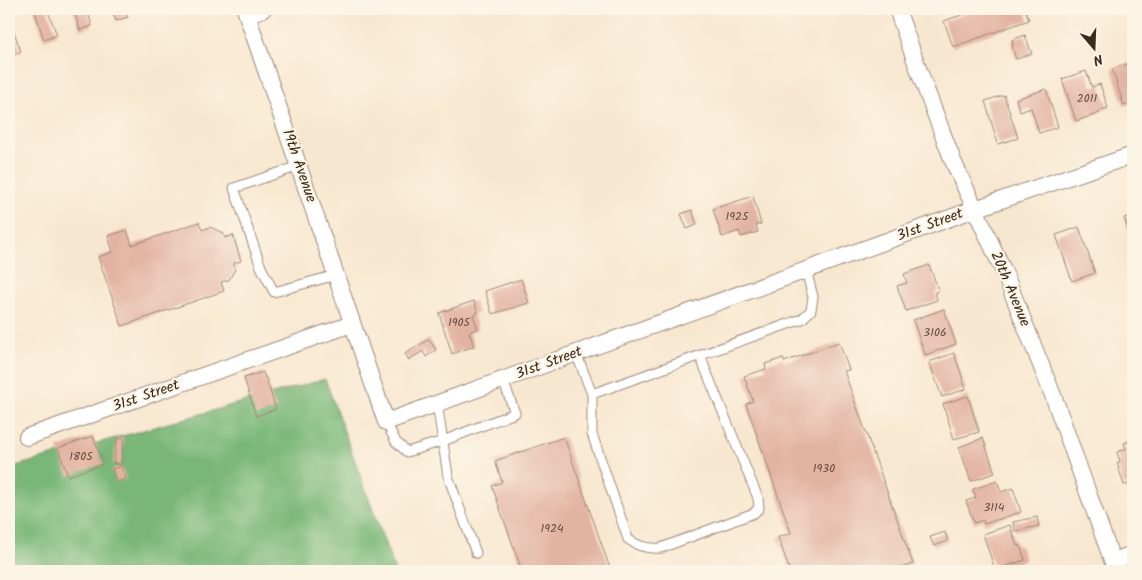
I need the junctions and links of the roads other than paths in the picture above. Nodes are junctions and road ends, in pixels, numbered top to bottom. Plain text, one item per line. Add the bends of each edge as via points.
1 (263, 9) edge
2 (898, 9) edge
3 (246, 12) edge
4 (1133, 155) edge
5 (299, 166) junction
6 (975, 209) junction
7 (806, 270) junction
8 (336, 275) junction
9 (352, 324) junction
10 (576, 354) junction
11 (700, 356) junction
12 (503, 380) junction
13 (592, 394) junction
14 (437, 403) junction
15 (386, 422) junction
16 (27, 437) dead end
17 (443, 441) junction
18 (476, 553) dead end
19 (1133, 554) edge
20 (1114, 566) edge

1 - 3 street
2 - 6 street, 20th Avenue via 950,152
3 - 5 street, 19th Avenue
4 - 6 street, 31st Street
5 - 8 street, 19th Avenue
5 - 8 lane via 234,188 261,267 274,292
6 - 7 street, 31st Street
6 - 20 street, 20th Avenue via 1054,398
7 - 10 street, 31st Street
7 - 11 lane via 813,297 811,310 802,319
8 - 9 street, 19th Avenue
9 - 15 street
9 - 16 street, 31st Street
10 - 12 street, 31st Street
10 - 13 lane
11 - 13 lane
11 - 13 lane via 758,498 759,508 754,513 661,548 636,545 628,539 592,434
12 - 14 street, 31st Street
12 - 17 lane via 516,413
14 - 15 street, 31st Street
14 - 17 lane
15 - 17 lane via 396,442 407,452
17 - 18 lane via 448,476
19 - 20 street

